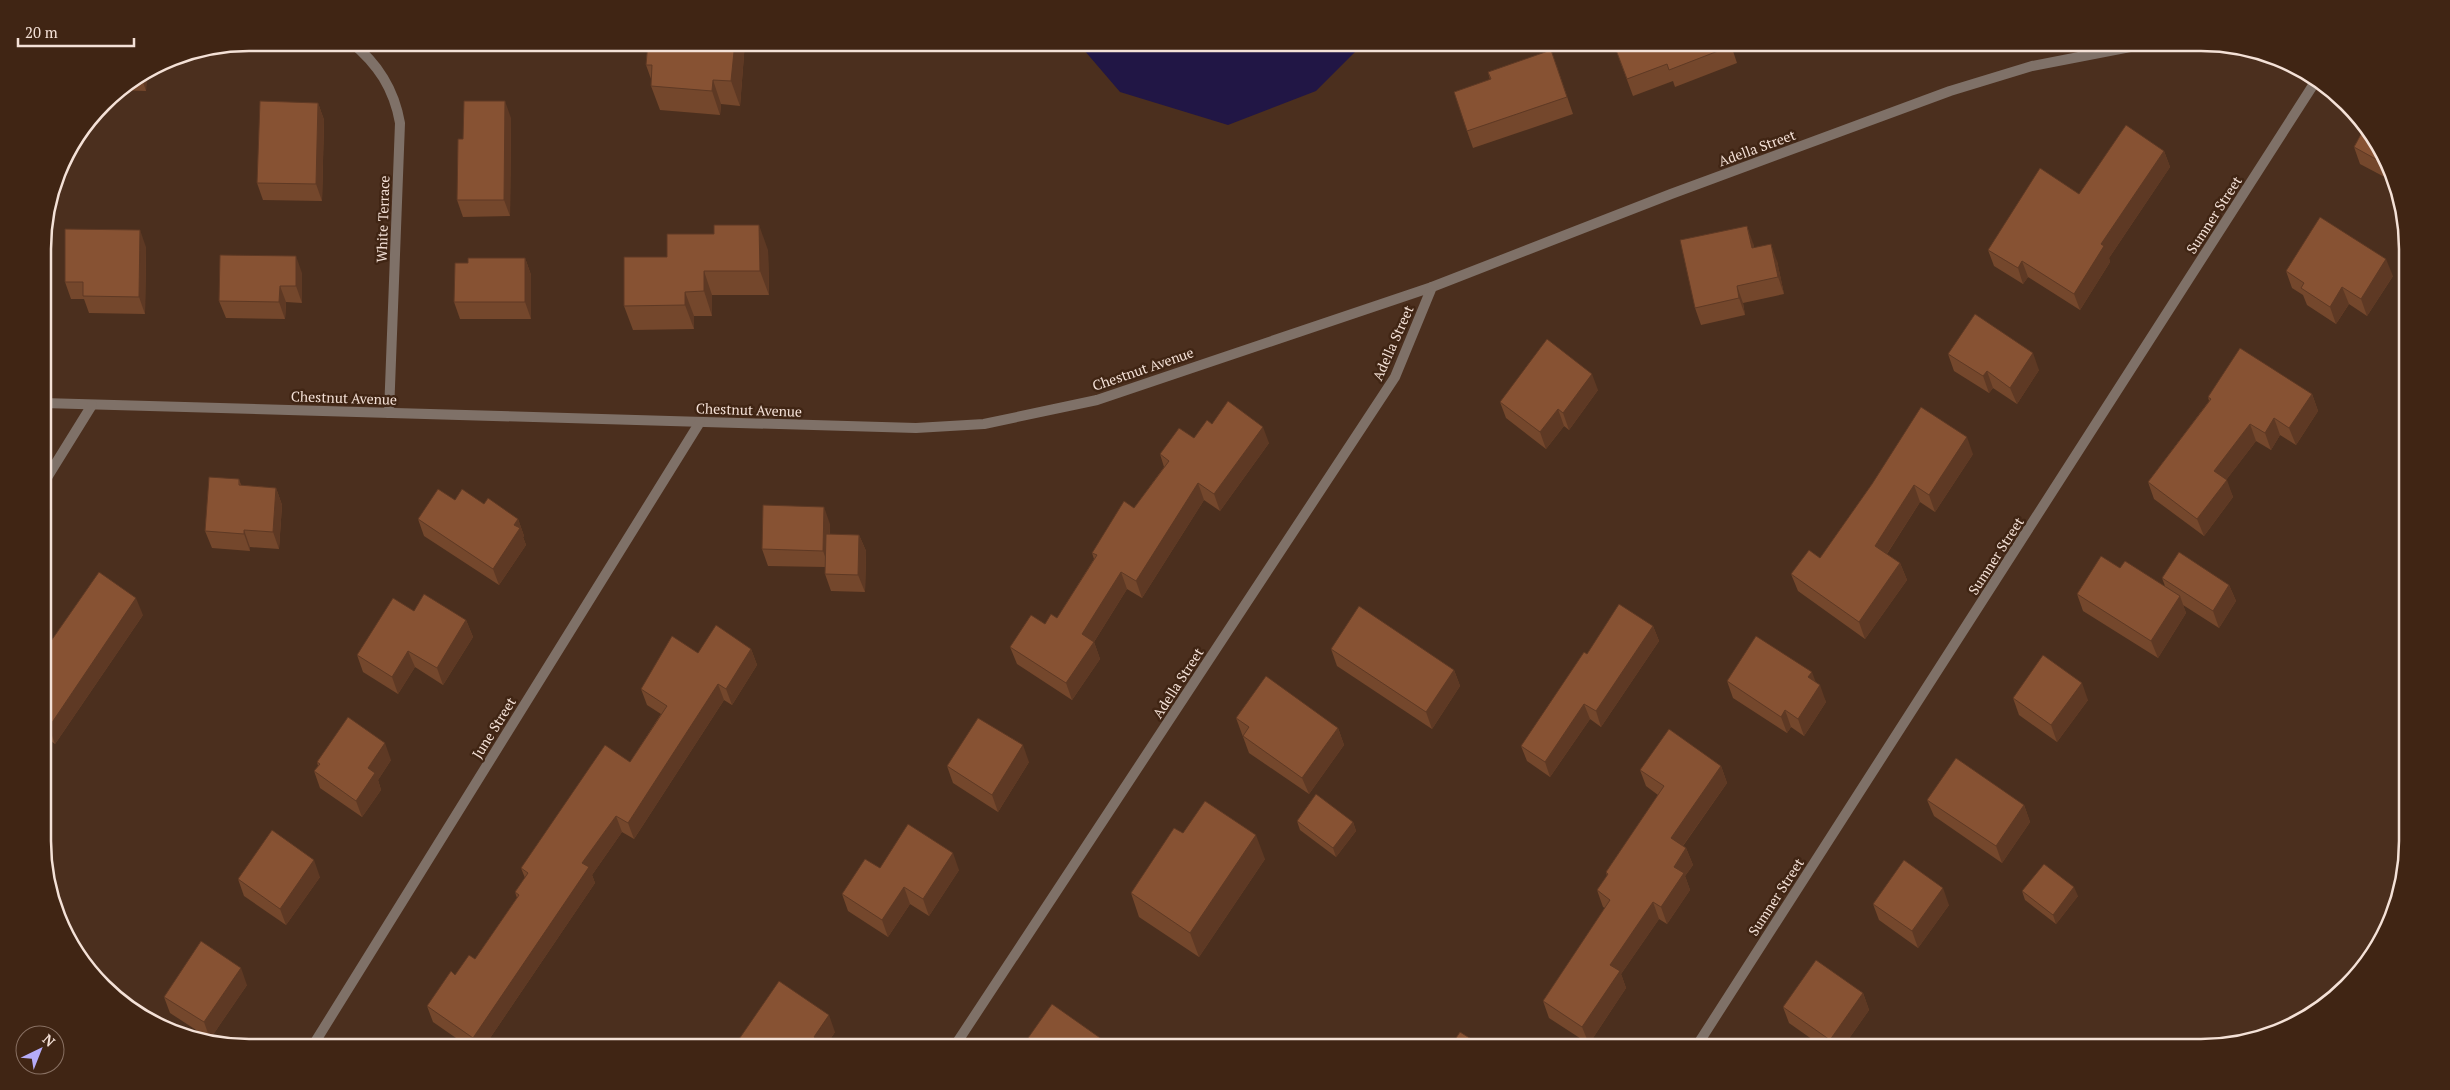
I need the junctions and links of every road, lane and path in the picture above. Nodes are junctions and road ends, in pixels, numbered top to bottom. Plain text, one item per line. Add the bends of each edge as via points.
1 (361, 51) edge
2 (2110, 51) edge
3 (2313, 86) edge
4 (1432, 287) junction
5 (51, 403) edge
6 (92, 405) junction
7 (389, 413) junction
8 (700, 422) junction
9 (51, 472) edge
10 (318, 1039) edge
11 (959, 1039) edge
12 (1701, 1039) edge

1 - 7 street, White Terrace via 386,80 396,101 400,123
2 - 4 street, Adella Street via 2032,66 1950,91
3 - 12 street, Sumner Street
4 - 8 street, Chestnut Avenue via 1098,400 984,424 916,428
4 - 11 street, Adella Street via 1395,377
5 - 6 street, Chestnut Avenue
6 - 7 street, Chestnut Avenue
6 - 9 street
7 - 8 street, Chestnut Avenue
8 - 10 street, June Street

